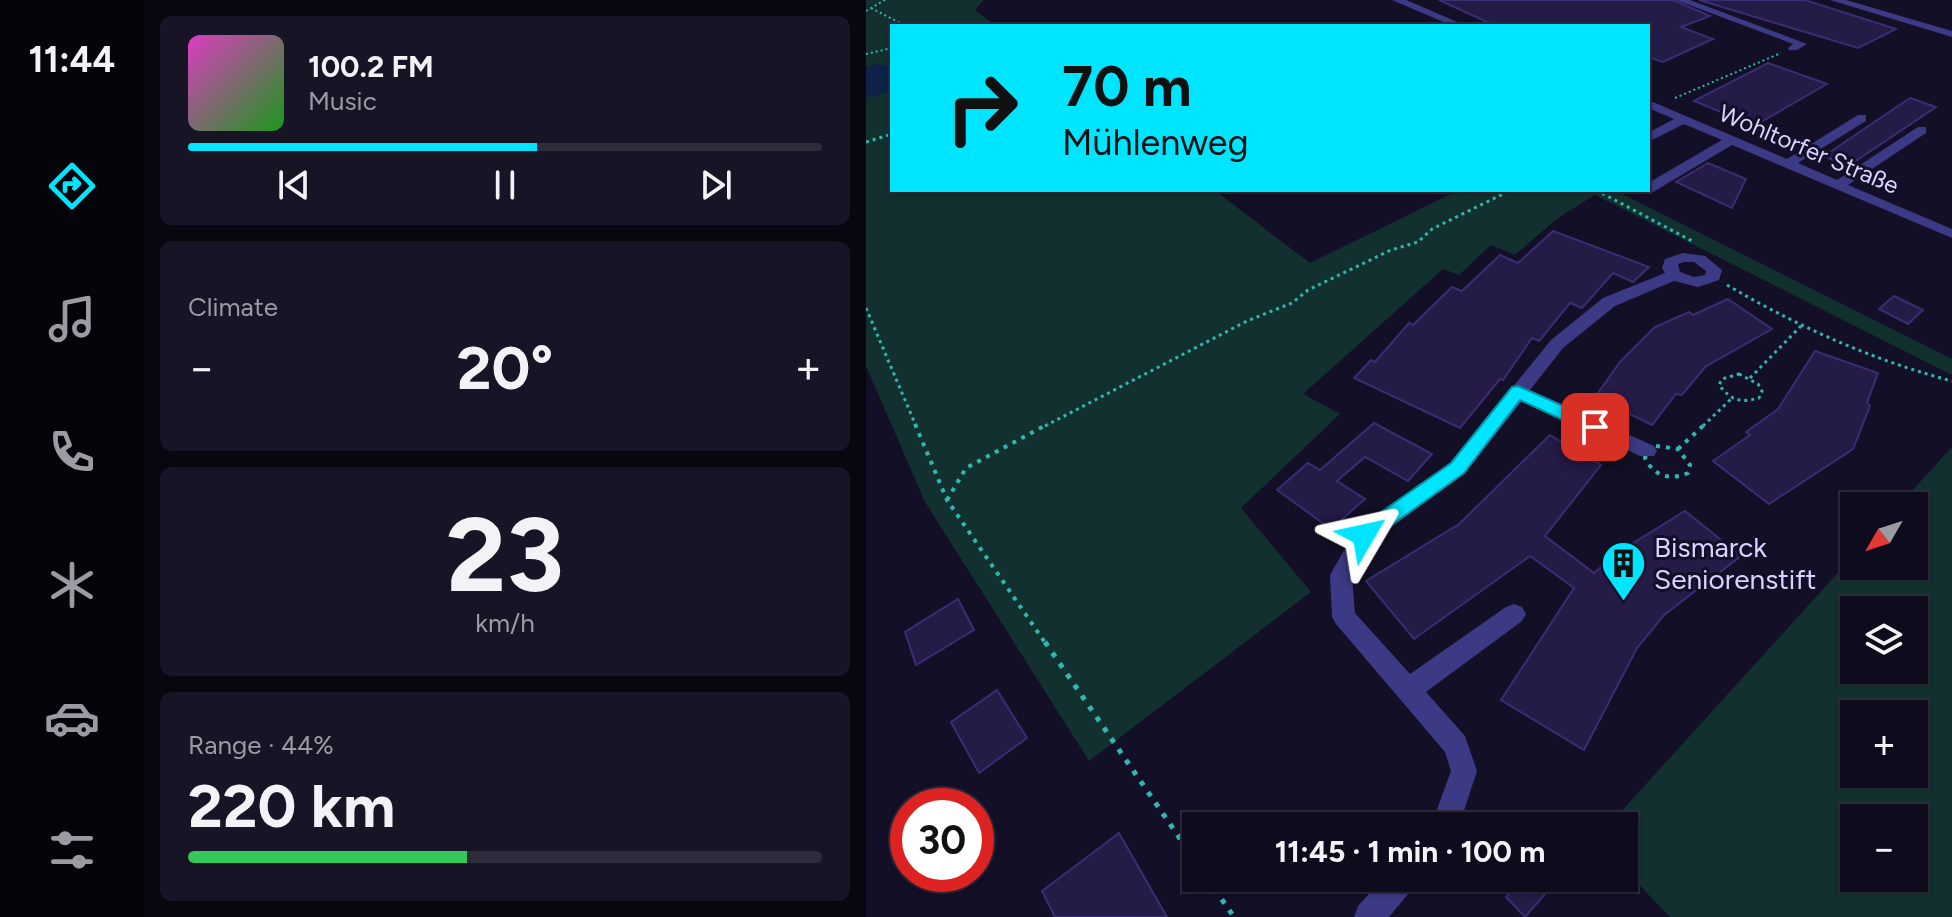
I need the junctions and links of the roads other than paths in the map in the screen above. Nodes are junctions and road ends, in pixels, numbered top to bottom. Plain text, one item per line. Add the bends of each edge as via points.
1 (1397, 0) edge
2 (1681, 0) edge
3 (1835, 0) edge
4 (1457, 24) edge
5 (1952, 34) edge
6 (1793, 48) road end
7 (1651, 105) edge
8 (1862, 118) dead end
9 (1684, 119) junction
10 (1922, 130) dead end
11 (1650, 137) edge
12 (1731, 140) junction
13 (1788, 164) junction
14 (1838, 185) junction
15 (1650, 188) edge
16 (1952, 234) edge
17 (1674, 275) junction
18 (1518, 392) junction
19 (1647, 451) road end
20 (1514, 614) dead end
21 (1409, 690) junction
22 (1450, 812) edge
23 (1391, 892) edge
24 (1369, 917) edge

1 - 4 street
2 - 6 street via 1802,44
3 - 5 street
7 - 9 street, Wohltorfer Straße
8 - 13 street
9 - 11 street
9 - 12 street, Wohltorfer Straße
10 - 14 street
12 - 13 street, Wohltorfer Straße
12 - 15 street
13 - 14 street, Wohltorfer Straße
14 - 16 street, Wohltorfer Straße
17 - 17 street via 1671,262 1689,256 1714,270 1713,277 1695,282
17 - 18 street via 1609,302 1557,344
18 - 19 street
18 - 21 street via 1458,468 1364,535 1341,575 1344,617
20 - 21 street
21 - 22 street via 1456,745 1464,771
23 - 24 street

